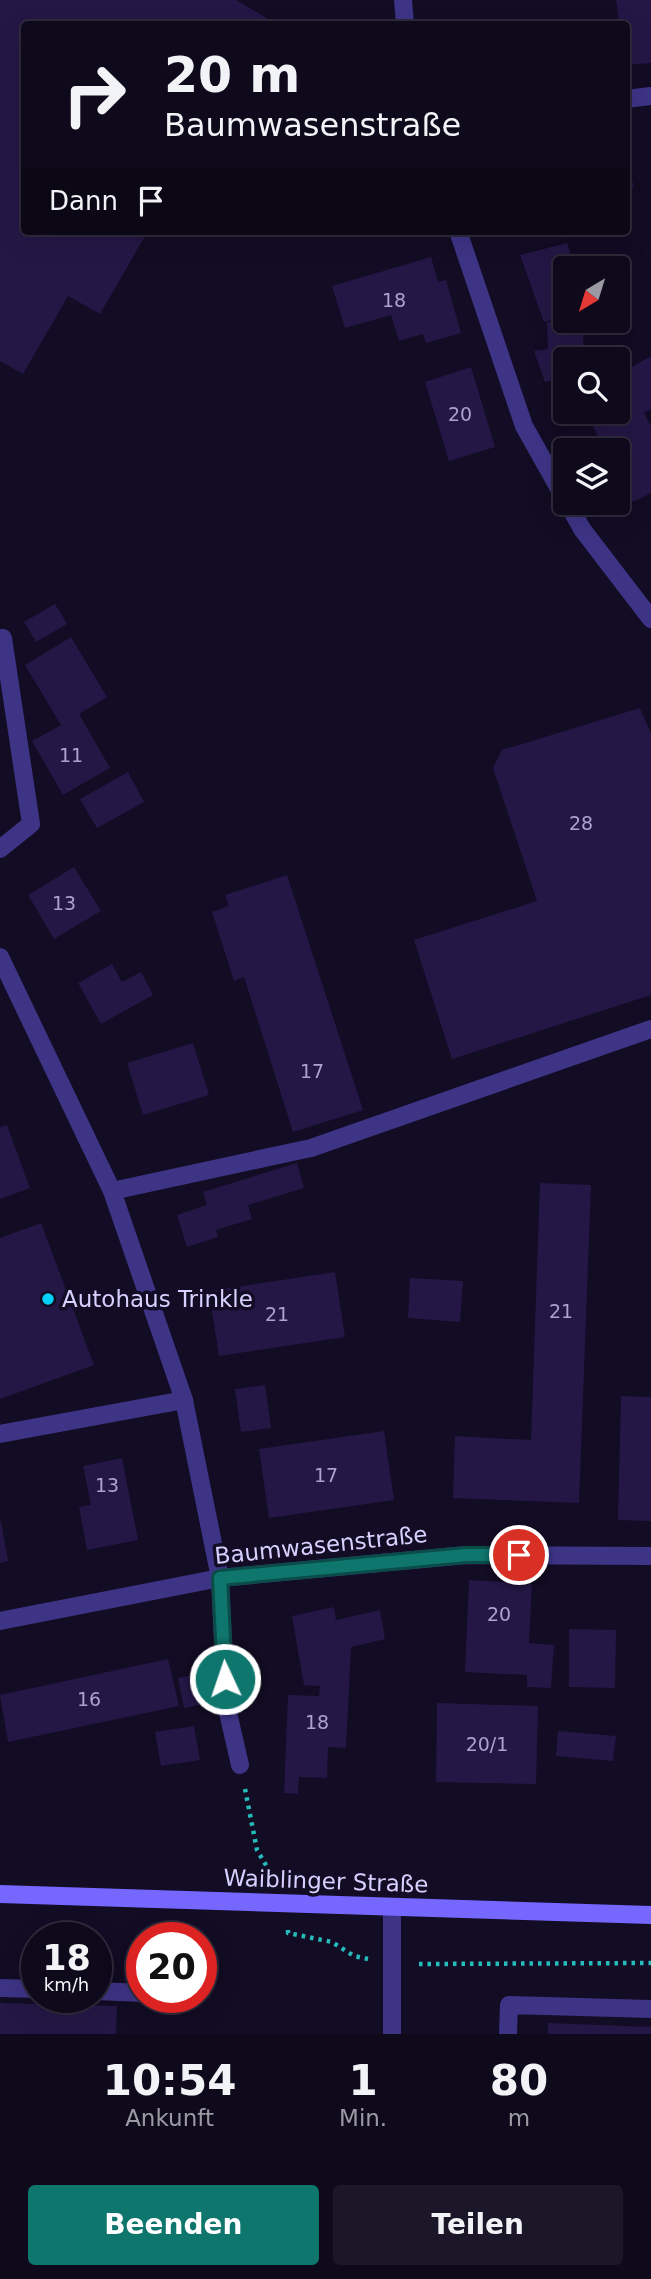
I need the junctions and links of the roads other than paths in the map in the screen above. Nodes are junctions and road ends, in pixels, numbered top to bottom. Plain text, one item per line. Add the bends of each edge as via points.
1 (403, 0) edge
2 (405, 21) edge
3 (651, 96) edge
4 (630, 99) edge
5 (459, 235) edge
6 (553, 477) edge
7 (574, 515) edge
8 (651, 619) edge
9 (3, 638) dead end
10 (0, 849) edge
11 (0, 957) edge
12 (651, 1029) edge
13 (112, 1191) junction
14 (184, 1400) junction
15 (0, 1434) edge
16 (651, 1556) edge
17 (220, 1578) junction
18 (0, 1621) edge
19 (240, 1765) road end
20 (0, 1894) edge
21 (392, 1908) junction
22 (651, 1915) edge
23 (0, 1987) edge
24 (21, 1988) edge
25 (651, 2009) edge
26 (392, 2034) edge
27 (508, 2034) edge

1 - 2 street
3 - 4 street
5 - 6 street via 524,426
7 - 8 street
9 - 10 street via 31,824
11 - 13 street
12 - 13 street via 311,1149
13 - 14 street
14 - 15 street
14 - 17 street
16 - 17 street, Baumwasenstraße via 466,1555
17 - 18 street, Baumwasenstraße
17 - 19 street via 226,1704
20 - 21 main road, Waiblinger Straße
21 - 22 main road, Waiblinger Straße
21 - 26 street
23 - 24 street
25 - 27 street via 509,2005

